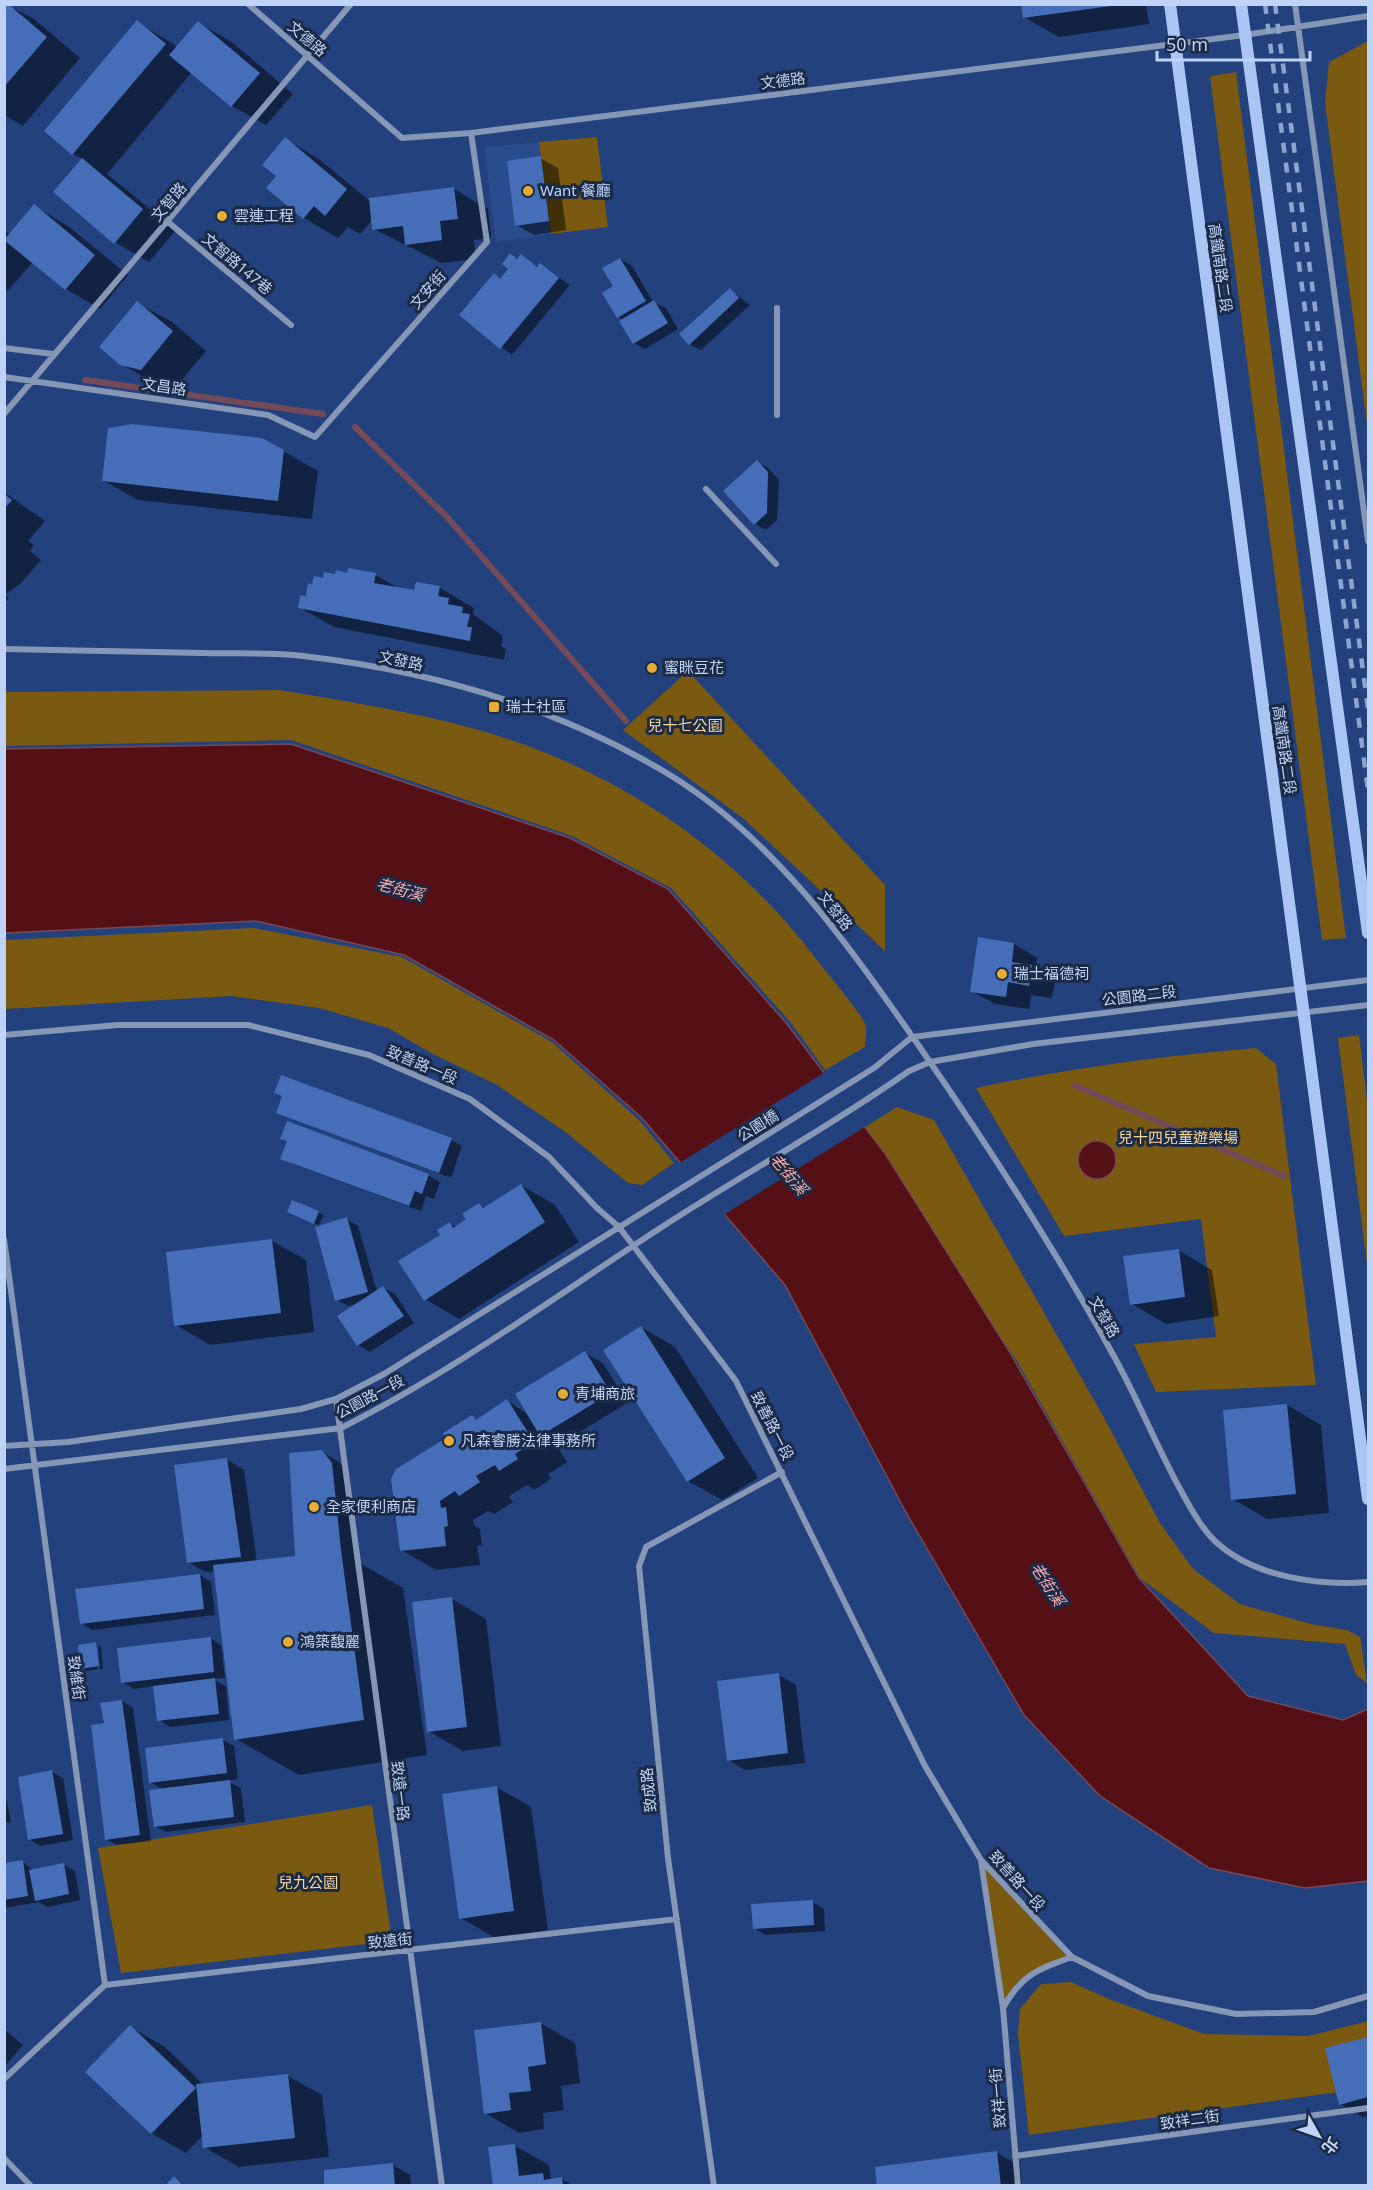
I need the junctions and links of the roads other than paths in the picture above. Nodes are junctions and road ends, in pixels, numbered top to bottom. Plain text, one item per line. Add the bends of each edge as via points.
1 (248, 4) edge
2 (351, 4) edge
3 (1170, 4) edge
4 (1241, 4) edge
5 (1295, 4) edge
6 (1368, 16) edge
7 (1298, 26) junction
8 (1245, 35) junction
9 (1175, 43) junction
10 (308, 55) junction
11 (471, 133) junction
12 (168, 222) junction
13 (777, 308) dead end
14 (291, 325) dead end
15 (4, 348) edge
16 (53, 354) junction
17 (4, 377) edge
18 (34, 379) junction
19 (4, 414) edge
20 (777, 415) dead end
21 (315, 437) joint
22 (706, 489) dead end
23 (1368, 541) edge
24 (776, 564) dead end
25 (4, 649) edge
26 (1368, 933) edge
27 (1368, 980) edge
28 (1302, 989) junction
29 (1368, 1005) edge
30 (1306, 1012) junction
31 (4, 1035) edge
32 (912, 1037) junction
33 (930, 1062) junction
34 (654, 1205) joint
35 (619, 1227) junction
36 (4, 1239) edge
37 (635, 1247) junction
38 (336, 1399) junction
39 (341, 1428) junction
40 (33, 1442) junction
41 (4, 1446) edge
42 (35, 1465) junction
43 (4, 1469) edge
44 (782, 1472) junction
45 (1368, 1499) edge
46 (1368, 1582) edge
47 (981, 1860) junction
48 (677, 1918) junction
49 (409, 1951) junction
50 (1071, 1957) junction
51 (105, 1985) junction
52 (1368, 1996) edge
53 (1003, 2008) junction
54 (4, 2079) edge
55 (1368, 2108) edge
56 (1015, 2156) junction
57 (4, 2158) edge
58 (31, 2186) edge
59 (442, 2186) edge
60 (714, 2186) edge
61 (1018, 2186) edge

1 - 10 street, 文德路
2 - 10 street, 文智路
3 - 9 street, 高鐵南路二段
4 - 8 street
5 - 7 street
6 - 7 street, 文德路
7 - 8 street, 文德路
7 - 23 street
8 - 9 street, 文德路
8 - 26 street
9 - 11 street, 文德路
9 - 28 street, 高鐵南路二段
10 - 11 street, 文德路 via 402,138
10 - 12 street, 文智路
11 - 21 street, 文安街 via 487,242
12 - 14 street, 文智路147巷
12 - 16 street, 文智路
13 - 20 street
15 - 16 street
16 - 18 street, 文智路
17 - 18 street, 文昌路
18 - 19 street, 文智路
18 - 21 street, 文昌路 via 268,415
22 - 24 street
25 - 32 street, 文發路 via 300,655 386,669 512,700 558,718 673,777 786,871 836,930
27 - 28 street, 公園路二段
28 - 30 street, 高鐵南路二段
28 - 32 street, 公園路二段
29 - 30 street
30 - 33 street via 1033,1044
30 - 45 street, 高鐵南路二段
31 - 35 street, 致善路一段 via 118,1026 248,1025 369,1055 470,1099 549,1157
32 - 33 street, 文發路
32 - 34 street, 公園橋 via 874,1068
33 - 37 street, 公園路一段 via 909,1071
33 - 46 street, 文發路 via 1040,1231 1117,1362 1185,1498 1213,1540 1244,1563 1280,1576 1348,1584
34 - 35 street, 公園路一段
35 - 37 street, 致善路一段
35 - 38 street, 公園路一段 via 384,1374
36 - 40 street, 致維街
37 - 39 street, 公園路一段 via 386,1405
37 - 44 street, 致善路一段 via 736,1381
38 - 39 street, 致遠一路
38 - 40 street, 公園路一段 via 301,1409 68,1442
39 - 42 street, 公園路一段
39 - 49 street, 致遠一路
40 - 41 street, 公園路一段
40 - 42 street, 致維街
42 - 43 street, 公園路一段
42 - 51 street, 致維街
44 - 47 street, 致善路一段 via 925,1766
44 - 48 street, 致成路 via 646,1546 639,1566
47 - 50 street, 致善路一段
47 - 53 street, 致祥一街
48 - 49 street, 致遠街
48 - 60 street, 致成路
49 - 51 street, 致遠街
49 - 59 street, 致遠一路
50 - 52 street, 致善路一段 via 1148,1996 1236,2014 1314,2012
50 - 53 street via 1036,1970 1014,1988
51 - 54 street
53 - 56 street, 致祥一街
55 - 56 street, 致祥二街
56 - 61 street, 致祥一街
57 - 58 street

